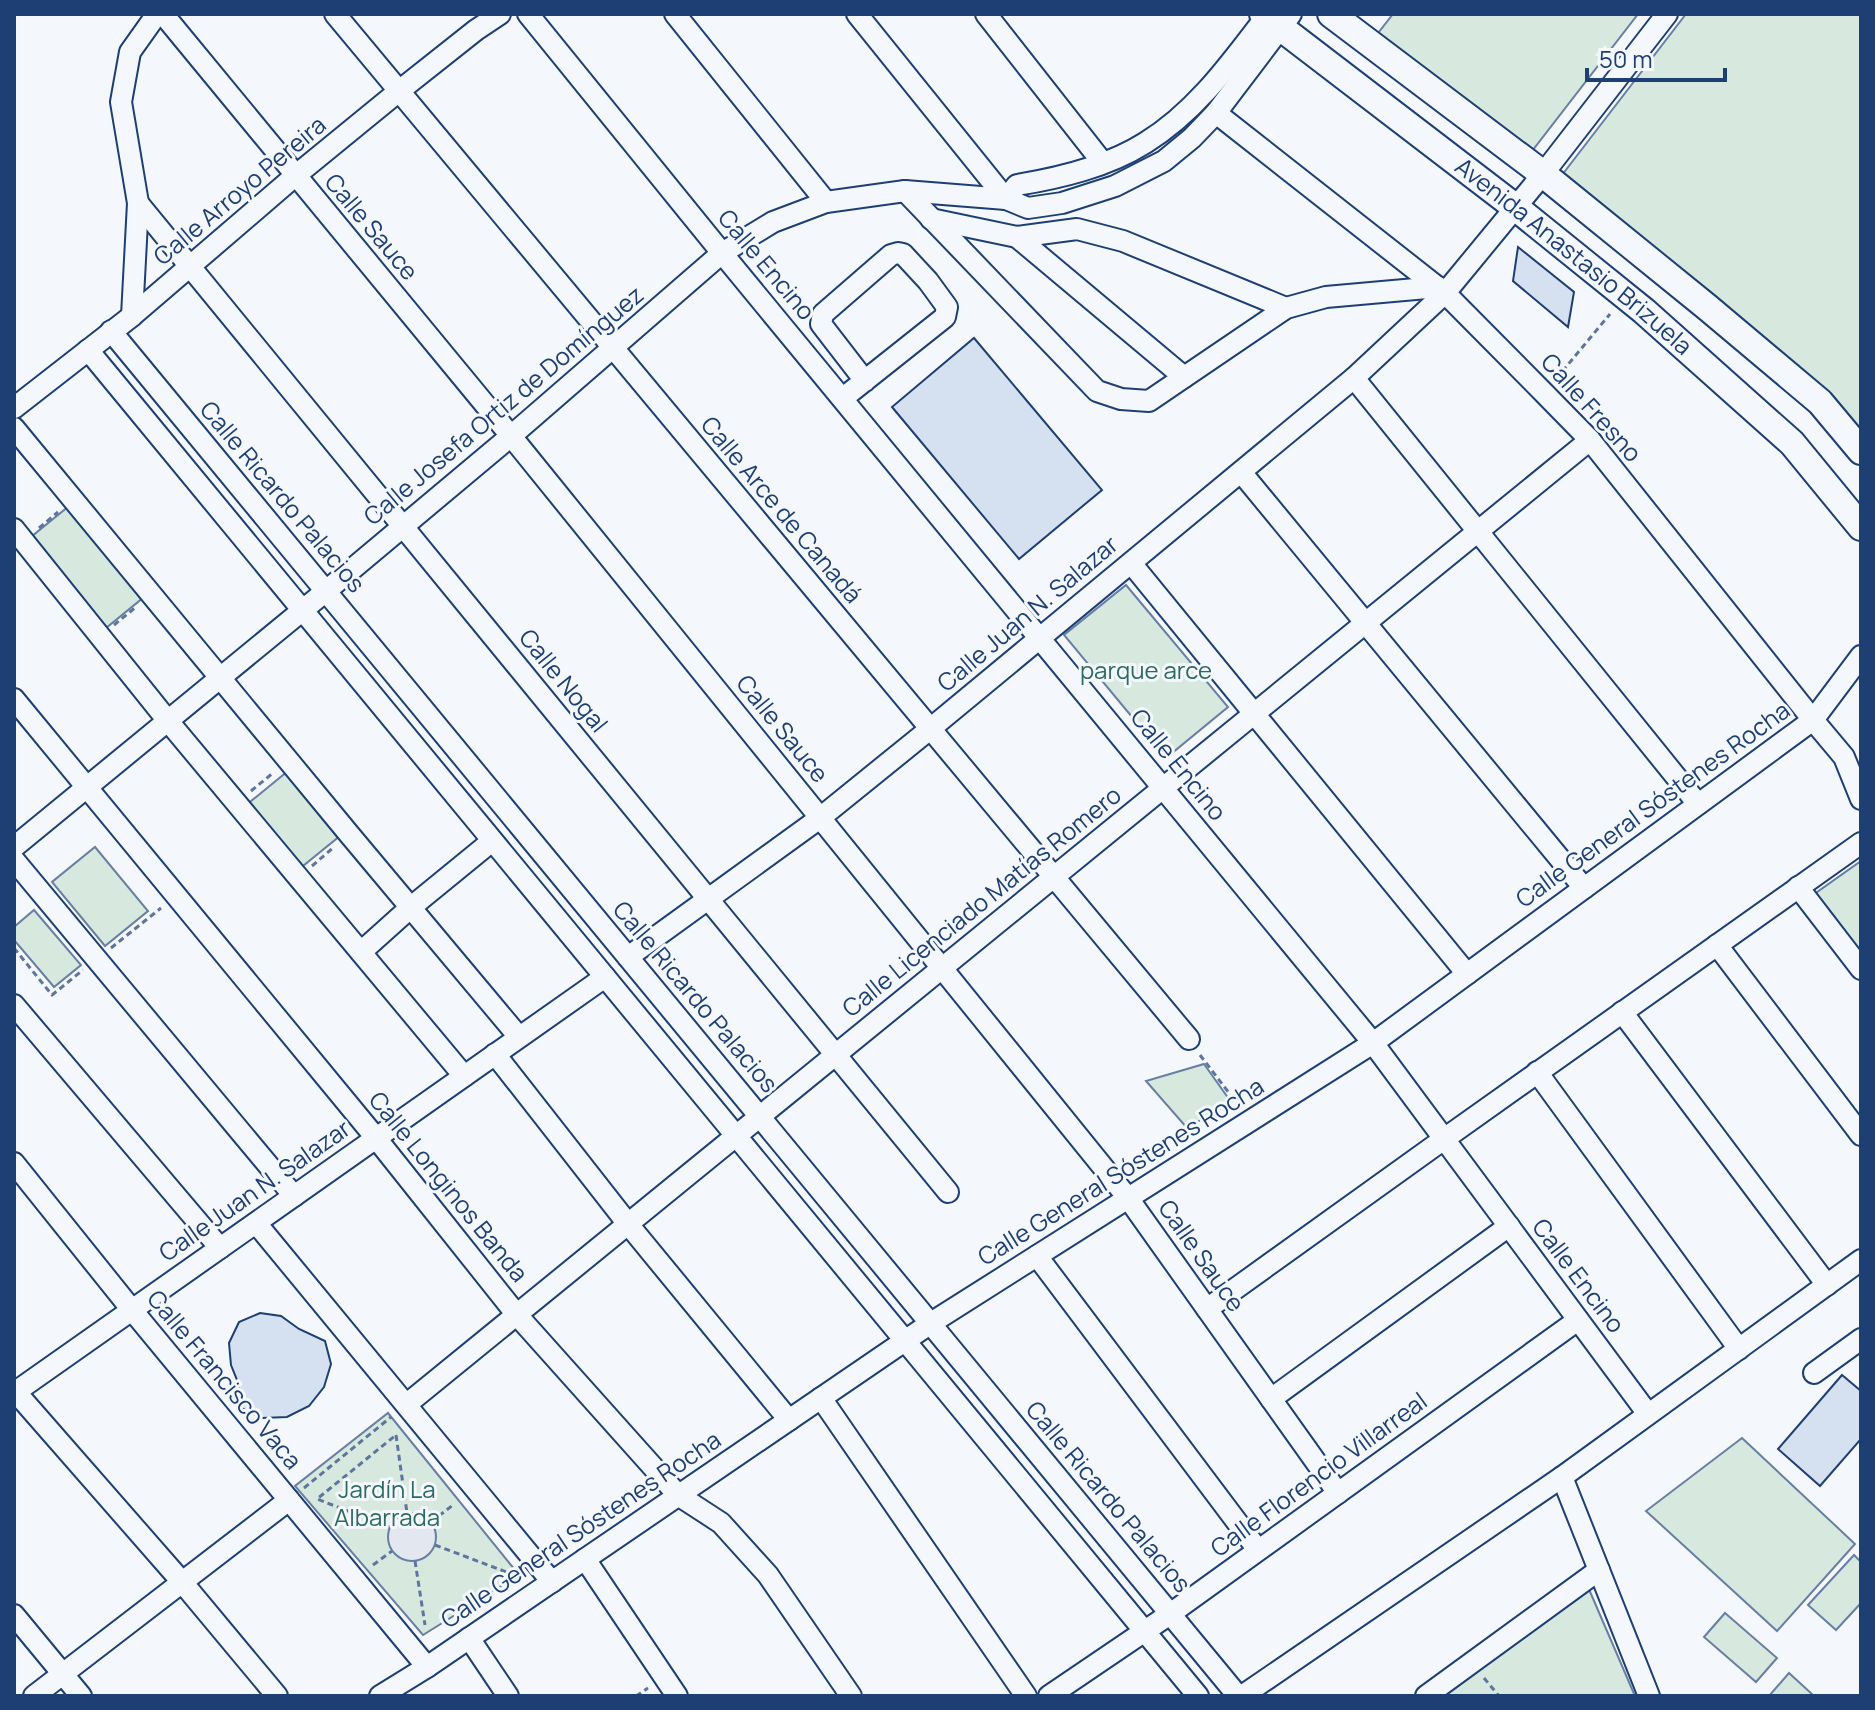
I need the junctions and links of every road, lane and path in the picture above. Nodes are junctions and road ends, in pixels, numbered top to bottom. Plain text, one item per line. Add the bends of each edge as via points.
1 (160, 14) edge
2 (335, 14) edge
3 (500, 14) edge
4 (528, 14) edge
5 (675, 14) edge
6 (857, 14) edge
7 (986, 14) edge
8 (1331, 14) edge
9 (1667, 14) edge
10 (1274, 17) edge
11 (399, 91) junction
12 (1216, 113) junction
13 (1103, 163) junction
14 (1543, 174) junction
15 (295, 176) junction
16 (905, 191) junction
17 (1006, 199) junction
18 (826, 202) junction
19 (138, 203) junction
20 (1515, 207) junction
21 (931, 219) junction
22 (1017, 237) junction
23 (722, 253) junction
24 (190, 267) junction
25 (1441, 290) junction
26 (1625, 296) junction
27 (1286, 308) junction
28 (132, 316) junction
29 (111, 331) junction
30 (613, 349) junction
31 (88, 350) junction
32 (1184, 377) junction
33 (1354, 378) junction
34 (865, 381) junction
35 (1544, 393) junction
36 (843, 398) junction
37 (14, 408) edge
38 (14, 428) edge
39 (511, 436) junction
40 (1590, 440) junction
41 (1861, 451) edge
42 (1241, 472) junction
43 (74, 500) junction
44 (403, 526) junction
45 (1861, 527) edge
46 (1477, 531) junction
47 (19, 535) edge
48 (1131, 563) junction
49 (326, 591) junction
50 (152, 595) junction
51 (303, 611) junction
52 (1365, 623) junction
53 (100, 637) junction
54 (1040, 638) junction
55 (1861, 656) edge
56 (220, 679) junction
57 (14, 699) edge
58 (1254, 714) junction
59 (1813, 720) junction
60 (168, 721) junction
61 (930, 729) junction
62 (288, 761) junction
63 (87, 787) junction
64 (1163, 788) junction
65 (1861, 799) edge
66 (236, 803) junction
67 (1698, 804) junction
68 (820, 818) junction
69 (349, 834) junction
70 (492, 841) junction
71 (1861, 843) edge
72 (14, 847) edge
73 (14, 860) edge
74 (1053, 877) junction
75 (298, 878) junction
76 (1798, 887) junction
77 (1584, 888) junction
78 (709, 900) junction
79 (410, 908) junction
80 (1717, 945) junction
81 (361, 952) junction
82 (628, 957) junction
83 (941, 969) junction
84 (1861, 969) edge
85 (1467, 974) junction
86 (605, 977) junction
87 (14, 1005) edge
88 (1622, 1012) junction
89 (519, 1037) junction
90 (1189, 1039) joint
91 (1373, 1043) junction
92 (495, 1054) junction
93 (836, 1055) junction
94 (1537, 1072) junction
95 (464, 1076) junction
96 (760, 1117) junction
97 (1250, 1121) junction
98 (1861, 1135) edge
99 (736, 1136) junction
100 (376, 1138) junction
101 (1444, 1139) junction
102 (14, 1163) edge
103 (948, 1192) dead end
104 (294, 1196) junction
105 (1128, 1198) junction
106 (256, 1223) junction
107 (628, 1224) junction
108 (1509, 1226) junction
109 (220, 1248) junction
110 (1037, 1256) junction
111 (1861, 1260) edge
112 (1827, 1285) junction
113 (1207, 1309) junction
114 (132, 1310) junction
115 (517, 1315) junction
116 (1578, 1320) junction
117 (931, 1323) junction
118 (1861, 1339) edge
119 (905, 1341) junction
120 (1739, 1349) junction
121 (1814, 1373) dead end
122 (15, 1392) edge
123 (821, 1398) junction
124 (1271, 1399) junction
125 (407, 1404) junction
126 (1648, 1414) junction
127 (789, 1420) junction
128 (1562, 1477) junction
129 (1338, 1493) junction
130 (678, 1495) junction
131 (289, 1500) junction
132 (453, 1505) dead end
133 (407, 1513) dead end
134 (431, 1522) dead end
135 (389, 1527) dead end
136 (435, 1545) dead end
137 (1258, 1550) junction
138 (392, 1551) dead end
139 (585, 1559) junction
140 (415, 1561) dead end
141 (373, 1565) dead end
142 (1599, 1570) junction
143 (509, 1573) dead end
144 (182, 1582) junction
145 (552, 1582) junction
146 (1170, 1614) junction
147 (14, 1615) edge
148 (425, 1625) dead end
149 (1145, 1631) junction
150 (469, 1638) junction
151 (1471, 1663) junction
152 (427, 1667) junction
153 (63, 1674) junction
154 (34, 1696) edge
155 (81, 1696) edge
156 (277, 1696) edge
157 (380, 1696) edge
158 (508, 1696) edge
159 (677, 1696) edge
160 (851, 1696) edge
161 (1026, 1696) edge
162 (1049, 1696) edge
163 (1198, 1696) edge
164 (1240, 1696) edge
165 (1426, 1696) edge
166 (1499, 1696) edge
167 (1649, 1696) edge

1 - 15 street, Calle Sauce
1 - 19 street via 130,52 121,102
2 - 11 street, Calle Arce de Canadá
3 - 11 street, Calle Arroyo Pereira
4 - 23 street, Calle Encino
5 - 18 street
6 - 17 street
7 - 13 street
8 - 14 main road, Avenida Anastasio Brizuela
9 - 14 street, Calle Juan N. Salazar
10 - 12 street, Calle Josefa Ortiz de Domínguez
10 - 13 street via 1176,120 1144,144
10 - 20 main road, Avenida Anastasio Brizuela
11 - 15 street, Calle Arroyo Pereira
11 - 30 street, Calle Arce de Canadá
12 - 17 street, Calle Josefa Ortiz de Domínguez via 1164,161 1115,186 1028,208
12 - 25 street, Calle Fresno
13 - 17 street via 1017,185
14 - 20 street, Calle Juan N. Salazar
14 - 41 main road, Avenida Anastasio Brizuela via 1820,402
15 - 24 street, Calle Arroyo Pereira
15 - 39 street, Calle Sauce
16 - 17 street, Calle Josefa Ortiz de Domínguez
16 - 18 street, Calle Josefa Ortiz de Domínguez
16 - 21 street
18 - 23 street, Calle Josefa Ortiz de Domínguez via 773,222
19 - 24 street, Calle Nogal
19 - 28 street
20 - 25 street, Calle Juan N. Salazar
20 - 26 main road, Avenida Anastasio Brizuela
21 - 22 street
21 - 32 street via 1097,391 1149,401
22 - 27 street via 1077,229 1123,241
22 - 32 street
23 - 30 street, Calle Josefa Ortiz de Domínguez
23 - 36 street, Calle Encino
24 - 28 street, Calle Arroyo Pereira
24 - 44 street, Calle Nogal
25 - 27 street via 1326,297
25 - 33 street, Calle Juan N. Salazar
25 - 35 street, Calle Fresno
26 - 35 path
26 - 45 main road, Avenida Anastasio Brizuela via 1792,443
27 - 32 street
28 - 29 street, Calle Arroyo Pereira
29 - 31 street, Calle Arroyo Pereira
29 - 49 street, Calle Ricardo Palacios
30 - 39 street, Calle Josefa Ortiz de Domínguez
30 - 61 street, Calle Arce de Canadá
31 - 37 street, Calle Arroyo Pereira
31 - 51 street
33 - 42 street, Calle Juan N. Salazar
33 - 46 street
34 - 34 street via 947,312 903,254 891,255 821,319
34 - 36 street
35 - 40 street, Calle Fresno
36 - 54 street, Calle Encino
38 - 43 street
39 - 44 street, Calle Josefa Ortiz de Domínguez
39 - 68 street, Calle Sauce
40 - 46 street, Calle Licenciado Matías Romero
40 - 59 street, Calle Fresno
42 - 48 street, Calle Juan N. Salazar
42 - 52 street
43 - 47 path
43 - 50 street
44 - 49 street, Calle Josefa Ortiz de Domínguez
44 - 78 street, Calle Nogal
46 - 52 street, Calle Licenciado Matías Romero
46 - 67 street
47 - 53 street
48 - 54 street, Calle Juan N. Salazar
48 - 58 street
49 - 51 street, Calle Josefa Ortiz de Domínguez
49 - 82 street, Calle Ricardo Palacios
50 - 53 path
50 - 56 street
51 - 56 street, Calle Josefa Ortiz de Domínguez
51 - 70 street
52 - 58 street, Calle Licenciado Matías Romero
52 - 77 street
53 - 60 street
54 - 61 street, Calle Juan N. Salazar
54 - 64 street, Calle Encino
55 - 59 street, Calle General Sóstenes Rocha
56 - 60 street, Calle Josefa Ortiz de Domínguez
56 - 62 street
57 - 63 street, Calle Longinos Banda
58 - 64 street, Calle Licenciado Matías Romero
58 - 85 street
59 - 65 street, Calle Fresno via 1844,757
59 - 67 street, Calle General Sóstenes Rocha
60 - 63 street, Calle Josefa Ortiz de Domínguez
60 - 66 street
61 - 68 street, Calle Juan N. Salazar
61 - 74 street, Calle Arce de Canadá
62 - 66 path
62 - 69 street
63 - 72 street, Calle Josefa Ortiz de Domínguez
63 - 100 street, Calle Longinos Banda
64 - 74 street, Calle Licenciado Matías Romero
64 - 91 street, Calle Encino
66 - 75 street
67 - 77 street, Calle General Sóstenes Rocha
68 - 78 street, Calle Juan N. Salazar
68 - 83 street, Calle Sauce
69 - 75 path
69 - 79 street
70 - 79 street
70 - 86 street
71 - 76 street
73 - 104 street
74 - 83 street, Calle Licenciado Matías Romero
74 - 90 street, Calle Arce de Canadá
75 - 81 street
76 - 80 street
76 - 84 street
77 - 85 street, Calle General Sóstenes Rocha
78 - 82 street, Calle Juan N. Salazar
78 - 93 street, Calle Nogal
79 - 81 street
79 - 89 street
80 - 88 street
80 - 98 street
81 - 95 street
82 - 96 street, Calle Ricardo Palacios
83 - 93 street, Calle Licenciado Matías Romero
83 - 105 street, Calle Sauce
85 - 91 street, Calle General Sóstenes Rocha
86 - 89 street, Calle Juan N. Salazar
86 - 99 street
87 - 109 street
88 - 94 street
88 - 112 street
89 - 92 street, Calle Juan N. Salazar
90 - 97 path
91 - 97 street, Calle General Sóstenes Rocha
91 - 101 street, Calle Encino
92 - 95 street, Calle Juan N. Salazar
92 - 107 street
93 - 96 street, Calle Licenciado Matías Romero
93 - 103 street, Calle Nogal
94 - 101 street
94 - 120 street
95 - 100 street, Calle Juan N. Salazar
96 - 99 street, Calle Licenciado Matías Romero
96 - 117 street, Calle Ricardo Palacios
97 - 105 street, Calle General Sóstenes Rocha
99 - 107 street, Calle Licenciado Matías Romero
99 - 119 street
100 - 104 street, Calle Juan N. Salazar
100 - 115 street, Calle Longinos Banda
101 - 108 street, Calle Encino
101 - 113 street
102 - 114 street, Calle Francisco Vaca
104 - 106 street, Calle Juan N. Salazar
105 - 110 street, Calle General Sóstenes Rocha
105 - 113 street, Calle Sauce
106 - 109 street, Calle Juan N. Salazar
106 - 125 street
107 - 115 street, Calle Licenciado Matías Romero
107 - 127 street
108 - 116 street, Calle Encino
108 - 124 street
109 - 114 street, Calle Juan N. Salazar
110 - 117 street, Calle General Sóstenes Rocha
110 - 137 street
111 - 112 street
112 - 120 street
113 - 124 street, Calle Sauce
114 - 122 street, Calle Juan N. Salazar
114 - 131 street, Calle Francisco Vaca
115 - 125 street, Calle Licenciado Matías Romero
115 - 130 street, Calle Longinos Banda
116 - 126 street, Calle Encino
116 - 129 street, Calle Florencio Villarreal
117 - 119 street, Calle General Sóstenes Rocha
117 - 146 street, Calle Ricardo Palacios
118 - 121 street
119 - 123 street, Calle General Sóstenes Rocha
119 - 149 street
120 - 126 street
122 - 144 street
123 - 127 street, Calle General Sóstenes Rocha
123 - 161 street
124 - 129 street, Calle Sauce
125 - 131 path
125 - 145 street
126 - 128 street
127 - 130 street, Calle General Sóstenes Rocha
128 - 142 street
128 - 164 street
129 - 137 street, Calle Florencio Villarreal
130 - 139 street, Calle General Sóstenes Rocha
130 - 160 street, Calle Longinos Banda via 721,1523 768,1575
131 - 144 street
131 - 152 street, Calle Francisco Vaca
132 - 134 path
133 - 135 path via 396,1435 317,1499
136 - 143 path
137 - 146 street, Calle Florencio Villarreal
138 - 141 path
139 - 145 street, Calle General Sóstenes Rocha
139 - 159 street
140 - 148 path
142 - 151 street
142 - 167 street
144 - 153 street
144 - 156 street
145 - 150 street, Calle General Sóstenes Rocha
146 - 149 street, Calle Florencio Villarreal
146 - 164 street, Calle Ricardo Palacios
147 - 153 street
149 - 162 street, Calle Florencio Villarreal
149 - 163 street
150 - 152 street, Calle General Sóstenes Rocha
150 - 158 street
151 - 165 street
151 - 166 path
152 - 157 street, Calle General Sóstenes Rocha
153 - 154 street
153 - 155 street

